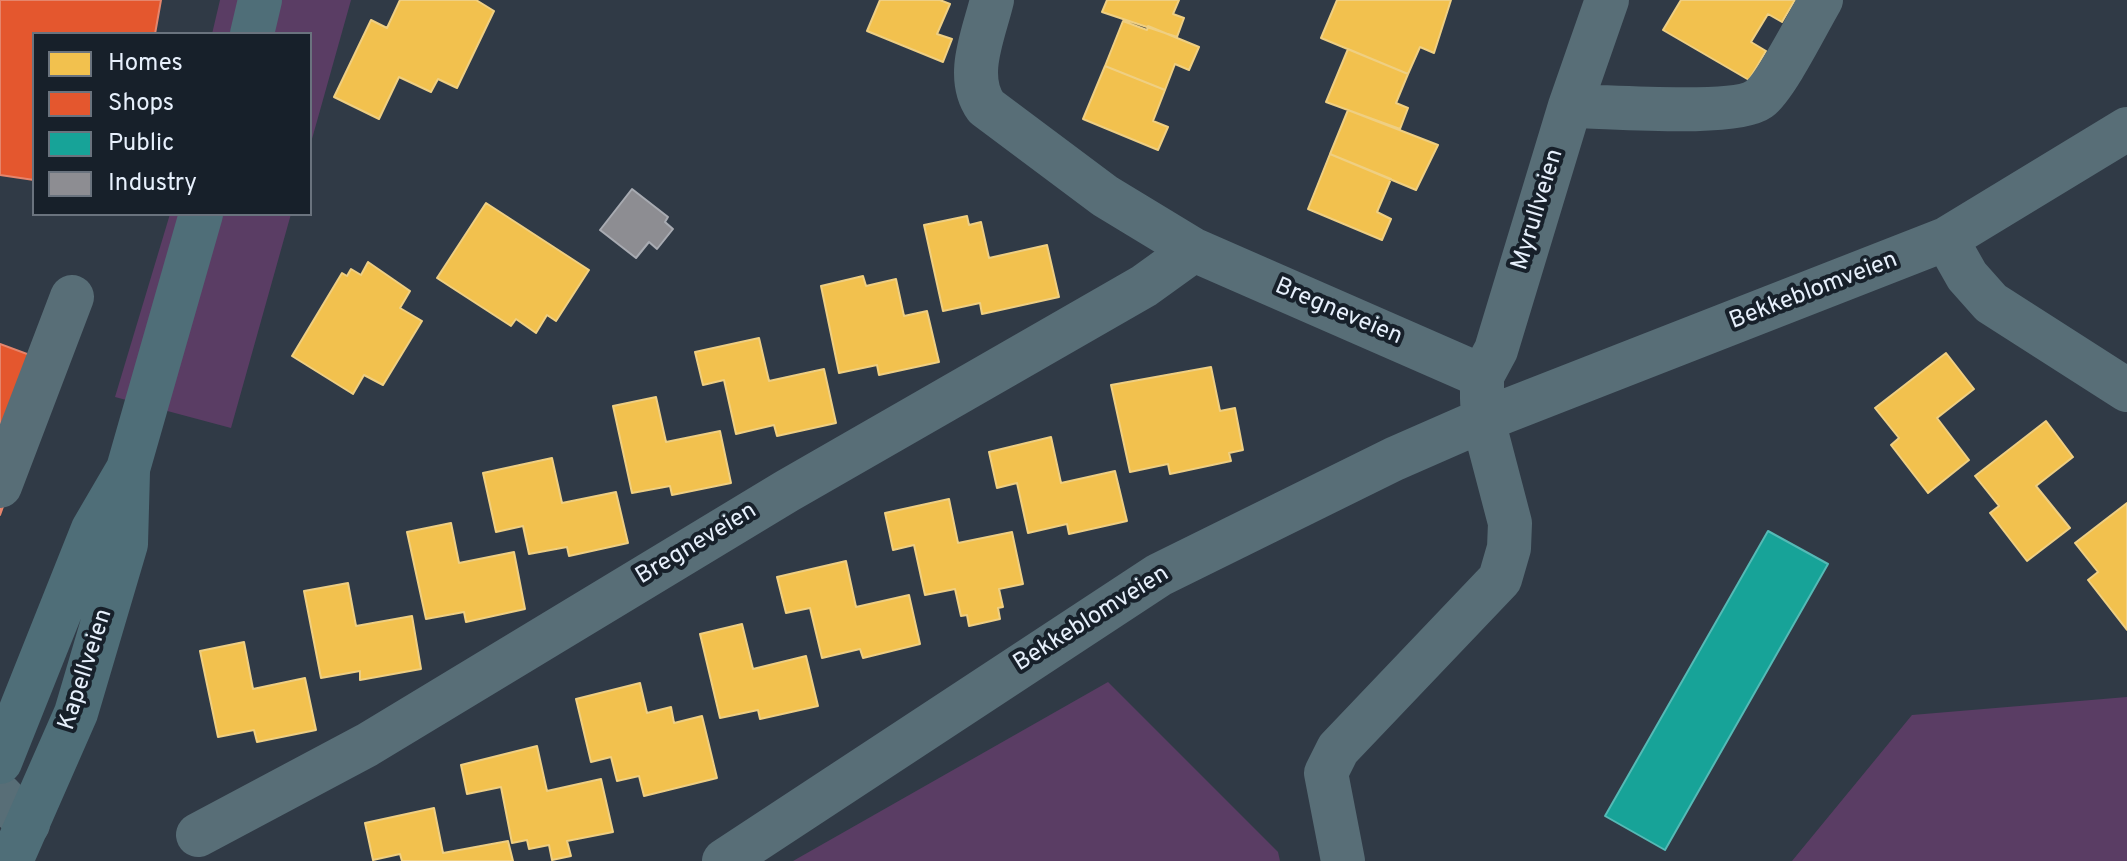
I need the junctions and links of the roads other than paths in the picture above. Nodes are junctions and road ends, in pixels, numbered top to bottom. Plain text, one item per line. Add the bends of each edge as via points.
1 (260, 0) edge
2 (992, 0) edge
3 (1607, 0) edge
4 (1821, 0) edge
5 (252, 32) edge
6 (1570, 106) junction
7 (2127, 129) edge
8 (200, 216) edge
9 (1946, 239) junction
10 (1194, 250) junction
11 (72, 297) dead end
12 (1482, 376) junction
13 (2127, 390) edge
14 (1483, 420) junction
15 (128, 469) junction
16 (0, 486) edge
17 (0, 762) edge
18 (10, 827) edge
19 (198, 835) dead end
20 (724, 861) edge
21 (1343, 861) edge

1 - 5 main road
2 - 10 street, Bregneveien via 974,73 986,107 1105,196
3 - 6 street, Myrullveien
4 - 6 street via 1766,92 1748,104
6 - 12 street, Myrullveien via 1496,350
7 - 9 street, Bekkeblomveien
8 - 15 main road, Kapellveien
9 - 13 street via 1967,276 1991,303
9 - 14 street, Bekkeblomveien
10 - 12 street, Bregneveien
10 - 19 street, Bregneveien via 1144,286 787,491 367,745
11 - 16 street
12 - 14 street, Myrullveien
14 - 20 street, Bekkeblomveien via 1159,575
14 - 21 street via 1510,523 1500,579 1338,749 1326,773
15 - 17 main road, Kapellveien via 93,529
15 - 18 main road, Kapellveien via 126,544 76,713

